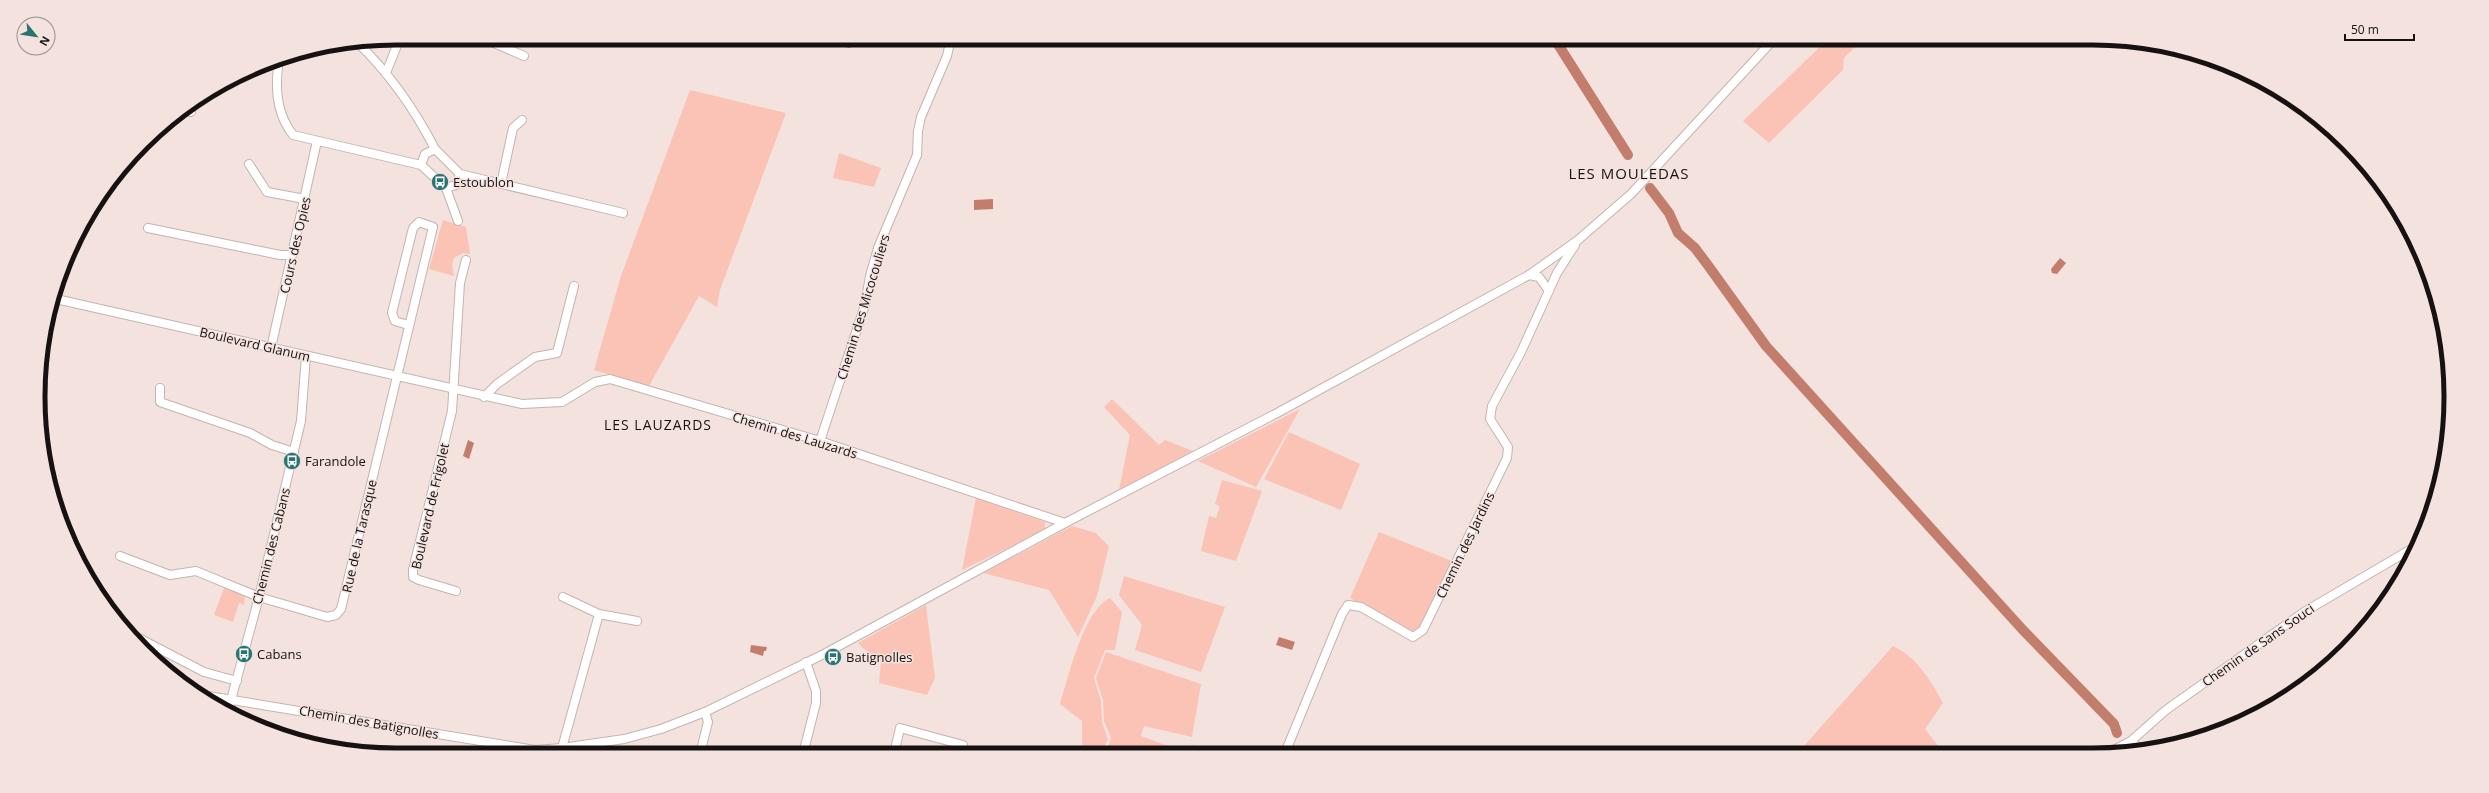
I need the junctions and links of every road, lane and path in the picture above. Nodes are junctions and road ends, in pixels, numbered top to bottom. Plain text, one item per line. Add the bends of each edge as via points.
1 (397, 45) edge
2 (498, 45) edge
3 (950, 45) edge
4 (1769, 45) edge
5 (362, 47) edge
6 (524, 56) dead end
7 (278, 67) dead end
8 (386, 72) junction
9 (522, 120) dead end
10 (317, 141) junction
11 (435, 149) junction
12 (249, 164) dead end
13 (421, 165) junction
14 (460, 174) junction
15 (501, 184) junction
16 (446, 188) junction
17 (305, 199) junction
18 (623, 213) dead end
19 (458, 221) dead end
20 (148, 228) dead end
21 (1578, 240) junction
22 (292, 255) junction
23 (466, 260) dead end
24 (1529, 275) junction
25 (574, 286) dead end
26 (1549, 291) junction
27 (59, 300) edge
28 (408, 325) junction
29 (271, 348) junction
30 (306, 356) junction
31 (396, 376) junction
32 (160, 388) dead end
33 (454, 390) junction
34 (484, 396) junction
35 (820, 441) junction
36 (294, 452) junction
37 (1065, 523) junction
38 (2409, 551) edge
39 (120, 556) dead end
40 (456, 591) dead end
41 (259, 597) junction
42 (563, 597) dead end
43 (600, 614) junction
44 (637, 622) dead end
45 (143, 639) edge
46 (806, 662) junction
47 (237, 681) junction
48 (213, 696) edge
49 (232, 699) junction
50 (230, 706) edge
51 (705, 712) junction
52 (2131, 741) junction
53 (2136, 745) edge
54 (2120, 747) edge
55 (523, 748) edge
56 (562, 748) joint
57 (702, 748) edge
58 (805, 748) edge
59 (895, 748) edge
60 (962, 748) edge
61 (1287, 748) edge

1 - 8 street
2 - 6 street
3 - 35 street, Chemin des Micocouliers via 921,117 917,155 878,248 865,305
4 - 21 street via 1631,194
5 - 8 street
7 - 10 street via 276,88 285,125 293,135
8 - 11 street via 420,120
9 - 15 street via 513,128
10 - 13 street
10 - 17 street, Cours des Opies
11 - 13 street via 425,154
11 - 14 street
12 - 17 street via 268,192
13 - 16 street
14 - 15 street
14 - 16 street via 456,184
15 - 18 street
16 - 19 street
17 - 22 street, Cours des Opies
20 - 22 street via 280,255
21 - 24 street, Chemin des Batignolles
21 - 26 street, Chemin des Jardins via 1557,272
22 - 29 street, Cours des Opies
23 - 33 street via 460,283
24 - 26 street via 1539,277
24 - 37 street, Chemin des Batignolles via 1279,412
25 - 34 street via 557,353 535,357
26 - 61 street, Chemin des Jardins via 1489,414 1508,447 1507,458 1423,630 1413,637 1361,607 1348,605
27 - 29 street, Boulevard Glanum
28 - 28 street, Rue de la Tarasque via 433,227 419,222 413,228 392,313 395,321
28 - 31 street, Rue de la Tarasque
29 - 30 street, Boulevard Glanum
30 - 31 street, Boulevard Glanum
30 - 36 street, Chemin des Cabans via 301,421
31 - 33 street, Boulevard Glanum
31 - 41 street, Rue de la Tarasque via 341,609 336,615 328,617
32 - 36 street via 160,402 250,433 272,445
33 - 34 street, Chemin des Lauzards
33 - 40 street, Boulevard de Frigolet via 452,411 413,577
34 - 35 street, Chemin des Lauzards via 522,404 562,402 595,382 610,379
35 - 37 street, Chemin des Lauzards
36 - 41 street, Chemin des Cabans
37 - 46 street, Chemin des Batignolles
38 - 52 street, Chemin de Sans Souci via 2304,612 2166,710
39 - 41 street, Rue de la Tarasque via 170,575 196,571
41 - 47 street, Chemin des Cabans
42 - 43 street
43 - 44 street
43 - 56 street
45 - 47 street via 204,672
46 - 51 street, Chemin des Batignolles
46 - 58 street via 816,691 816,703
47 - 49 street, Chemin des Cabans
48 - 49 street, Chemin des Batignolles
49 - 50 street, Chemin des Cabans
49 - 55 street, Chemin des Batignolles
51 - 56 street, Chemin des Batignolles via 661,729 624,739
51 - 57 street via 708,722
52 - 53 street
52 - 54 street, Chemin de Sans Souci
59 - 60 street via 900,728 963,745

